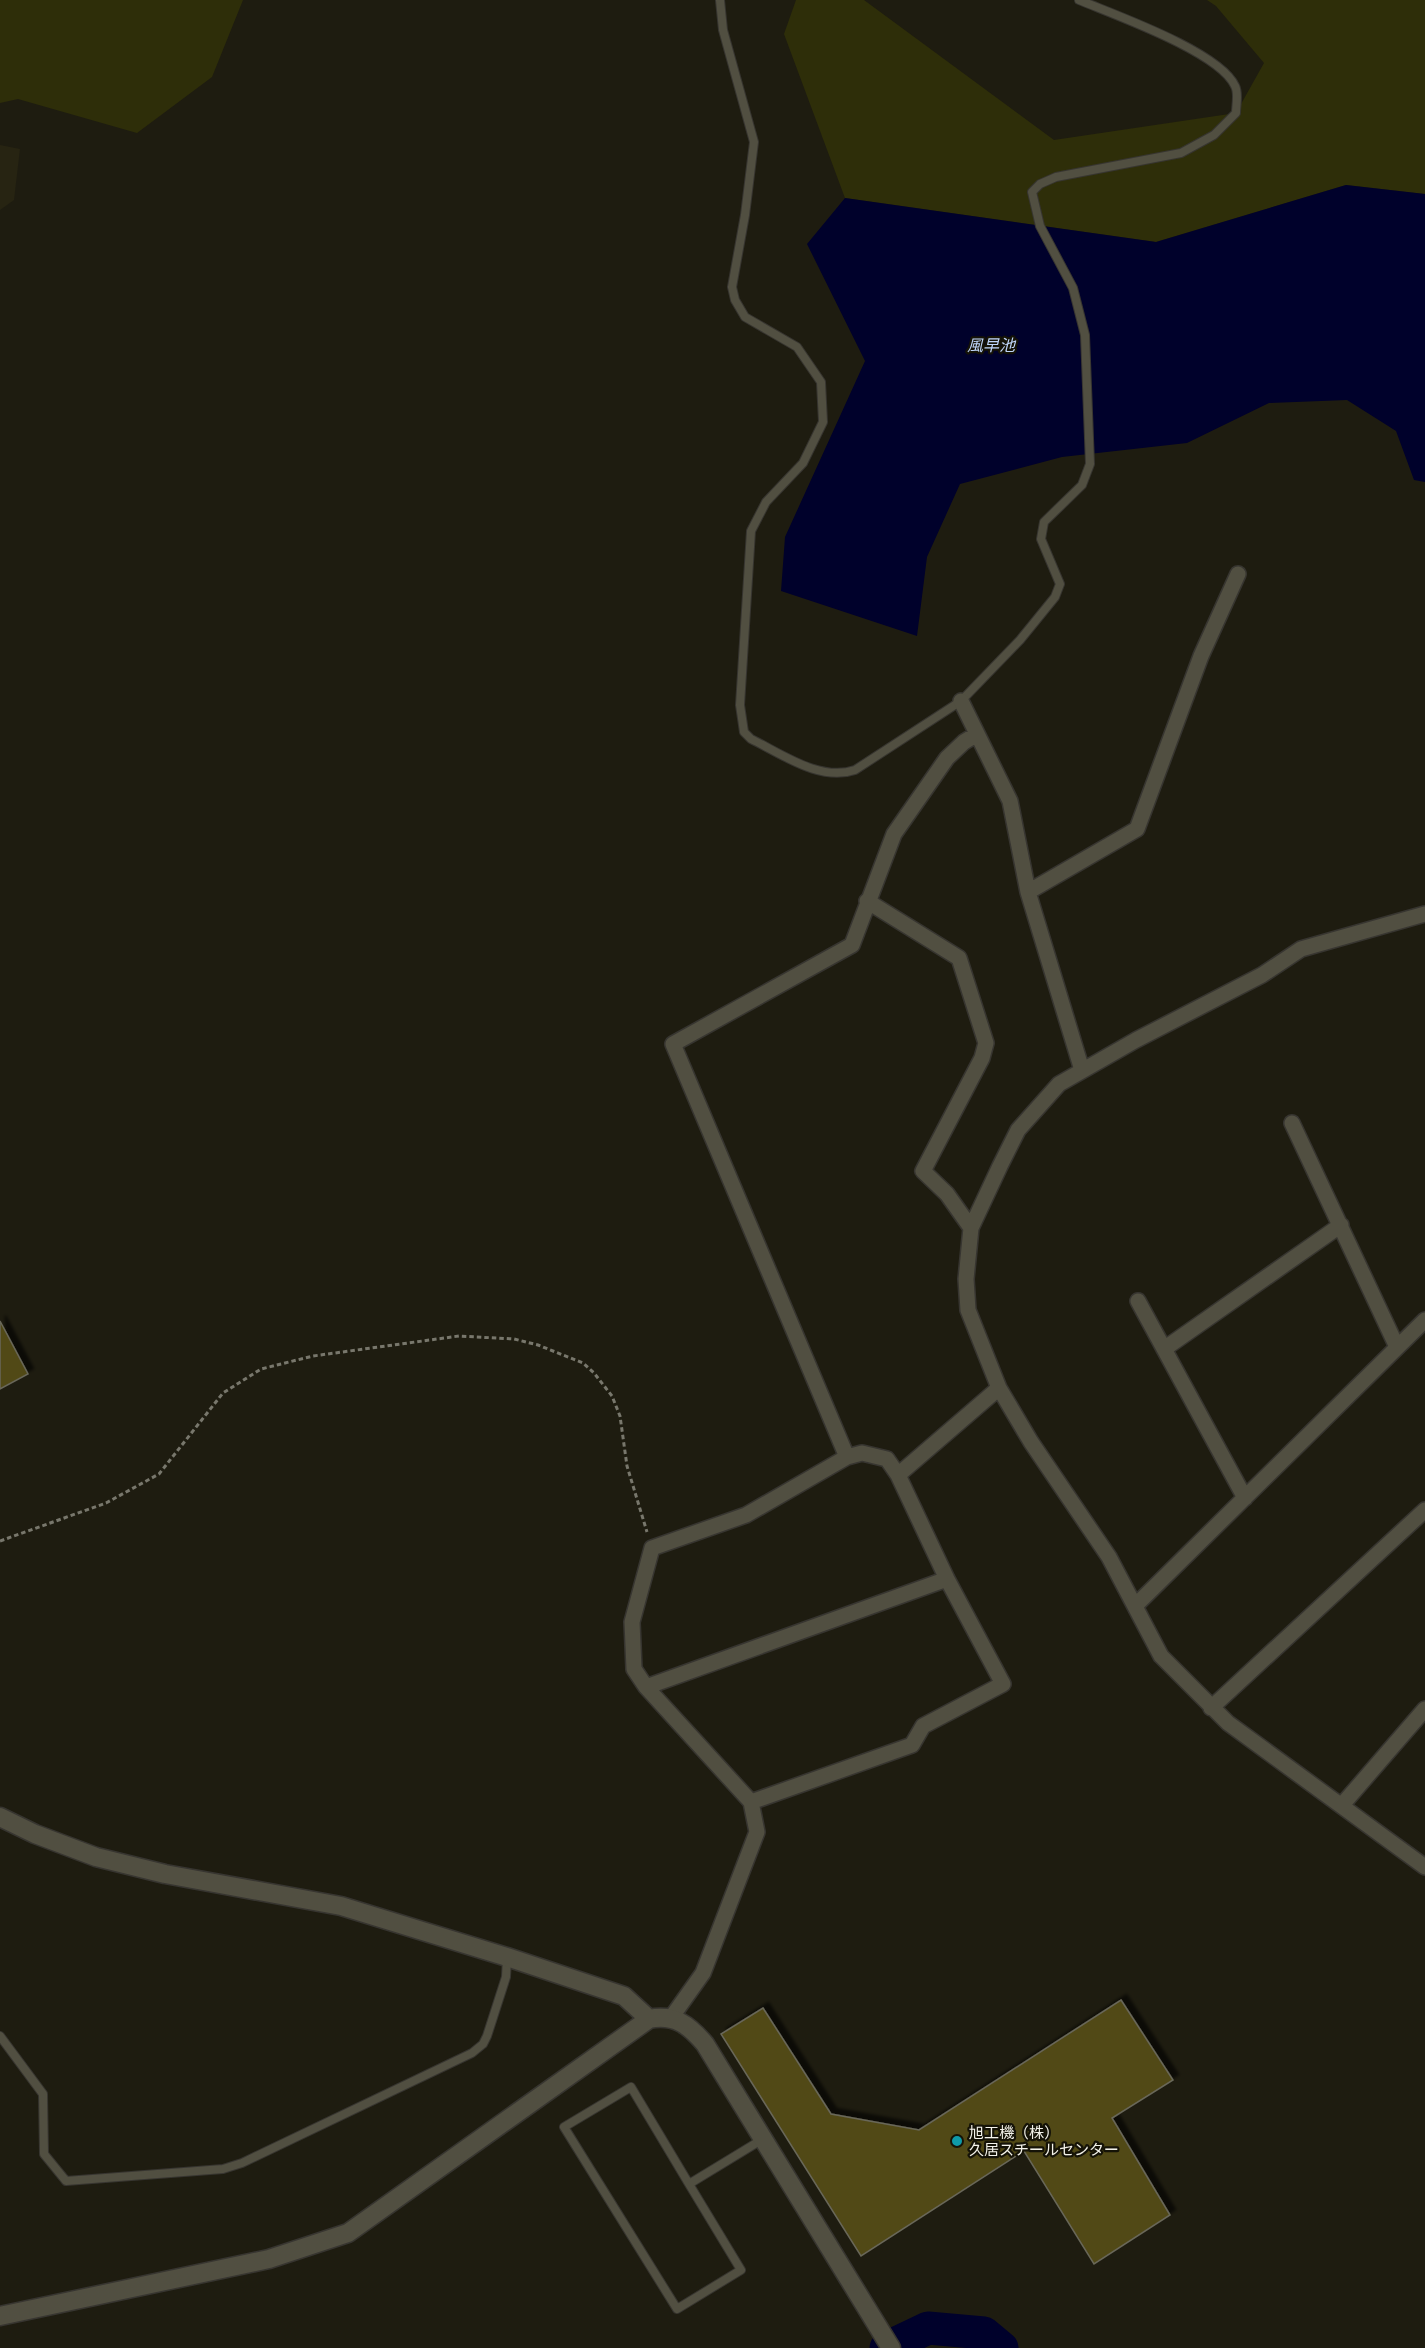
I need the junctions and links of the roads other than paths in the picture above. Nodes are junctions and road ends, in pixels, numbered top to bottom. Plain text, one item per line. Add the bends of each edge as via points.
1 (720, 0) edge
2 (1079, 0) edge
3 (1238, 574) dead end
4 (961, 701) junction
5 (977, 734) junction
6 (1028, 892) junction
7 (867, 901) junction
8 (1425, 914) edge
9 (1082, 1071) junction
10 (1292, 1123) dead end
11 (1341, 1225) junction
12 (971, 1228) junction
13 (1138, 1301) dead end
14 (1425, 1320) edge
15 (1397, 1347) junction
16 (1164, 1348) junction
17 (999, 1388) junction
18 (847, 1457) junction
19 (898, 1475) junction
20 (1245, 1498) junction
21 (1425, 1510) edge
22 (947, 1579) junction
23 (1135, 1606) junction
24 (646, 1687) junction
25 (1210, 1708) junction
26 (1425, 1709) edge
27 (751, 1802) junction
28 (1342, 1805) junction
29 (0, 1816) edge
30 (1425, 1867) edge
31 (507, 1957) junction
32 (671, 2018) junction
33 (649, 2019) junction
34 (0, 2036) edge
35 (764, 2138) junction
36 (689, 2184) junction
37 (0, 2316) edge
38 (891, 2348) edge

1 - 4 lane via 723,30 754,142 732,287 746,317 797,347 821,382 823,422 803,463 766,502 751,531 740,705 744,732 751,740 819,771 842,775
2 - 4 lane via 1191,49 1230,77 1237,88 1236,113 1214,135 1181,153 1056,177 1032,192 1040,226 1073,288 1085,336 1090,464 1082,485 1044,522 1041,539 1060,584 1055,597
3 - 6 street via 1201,656 1137,829
4 - 5 street
5 - 6 street via 1010,801
5 - 7 street via 947,758 894,834
6 - 9 street
7 - 12 street via 959,958 966,978 986,1043 982,1058 922,1172 947,1194
7 - 18 street via 852,945 673,1044
8 - 9 street via 1301,949 1262,975
9 - 12 street via 1059,1084 1018,1130
10 - 11 street
11 - 15 street
11 - 16 street
12 - 17 street via 966,1279 968,1310
13 - 16 street
14 - 15 street
15 - 20 street
16 - 20 street
17 - 19 street
17 - 23 street via 1110,1557
18 - 19 street via 862,1453 887,1459
18 - 24 street via 746,1515 652,1548 632,1622 634,1669
19 - 22 street
20 - 23 street
21 - 25 street
22 - 24 street
22 - 27 street via 1003,1684 923,1726 912,1745
23 - 25 street via 1161,1656
24 - 27 street
25 - 28 street
26 - 28 street
27 - 32 street via 757,1832 703,1973
28 - 30 street
29 - 31 street via 96,1857 165,1874 341,1906
31 - 33 street via 624,1996
31 - 34 lane via 506,1977 487,2036 472,2053 223,2169 66,2181 44,2154 43,2094
32 - 33 street
32 - 35 street via 692,2028 705,2044
33 - 37 street via 348,2233 269,2259
35 - 36 lane
35 - 38 street
36 - 36 lane via 741,2270 677,2309 564,2127 631,2087

